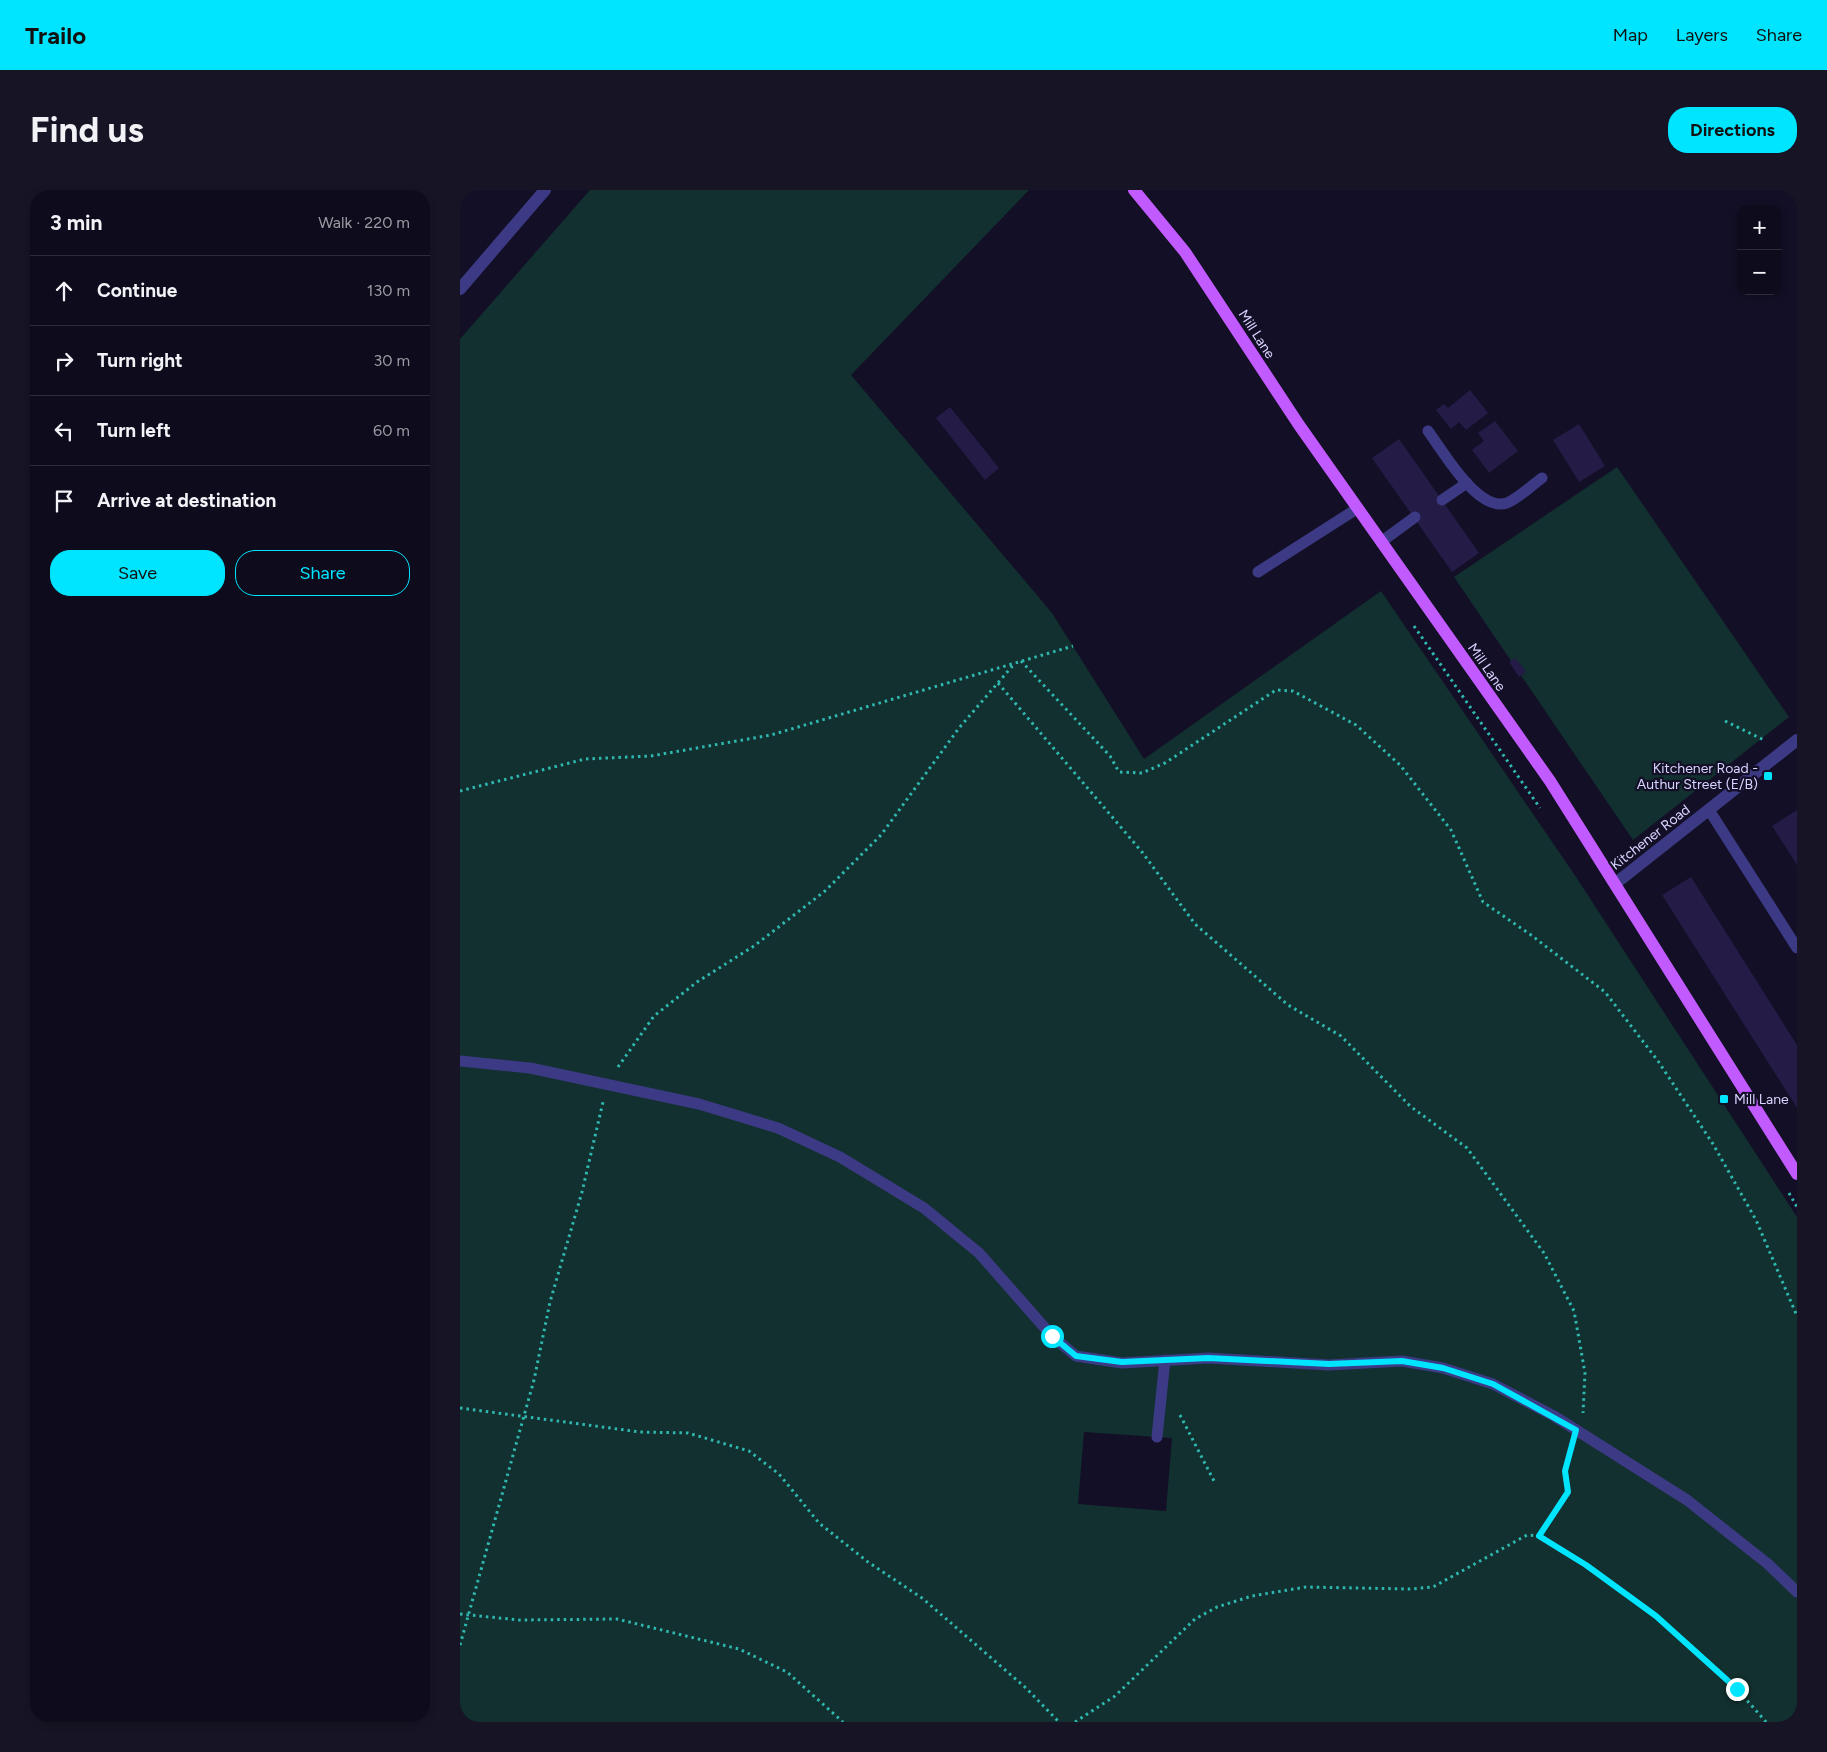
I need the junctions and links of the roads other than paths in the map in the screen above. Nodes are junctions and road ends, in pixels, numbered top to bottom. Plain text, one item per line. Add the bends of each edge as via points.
1 (545, 190) edge
2 (1134, 190) edge
3 (460, 289) edge
4 (1428, 431) dead end
5 (1542, 478) dead end
6 (1466, 483) junction
7 (1442, 500) dead end
8 (1358, 508) junction
9 (1415, 517) dead end
10 (1381, 542) junction
11 (1258, 572) dead end
12 (1797, 740) edge
13 (1709, 810) junction
14 (1616, 883) junction
15 (1797, 948) edge
16 (460, 1060) edge
17 (1797, 1174) edge
18 (1165, 1360) junction
19 (1157, 1437) dead end
20 (1797, 1592) edge

1 - 3 street
2 - 8 main road, Mill Lane via 1185,252
4 - 6 lane
5 - 6 lane via 1507,502 1493,504 1478,496
6 - 7 lane
8 - 10 main road, Mill Lane
8 - 11 lane
9 - 10 lane
10 - 14 main road, Mill Lane via 1550,781
12 - 13 street, Kitchener Road
13 - 14 street, Kitchener Road
13 - 15 lane
14 - 17 main road, Mill Lane
16 - 18 lane via 530,1068 690,1102 778,1128 840,1158 924,1208 979,1253 1052,1336 1076,1356 1122,1362
18 - 19 lane
18 - 20 lane via 1208,1358 1329,1364 1402,1361 1434,1366 1493,1384 1576,1430 1687,1500 1768,1564

